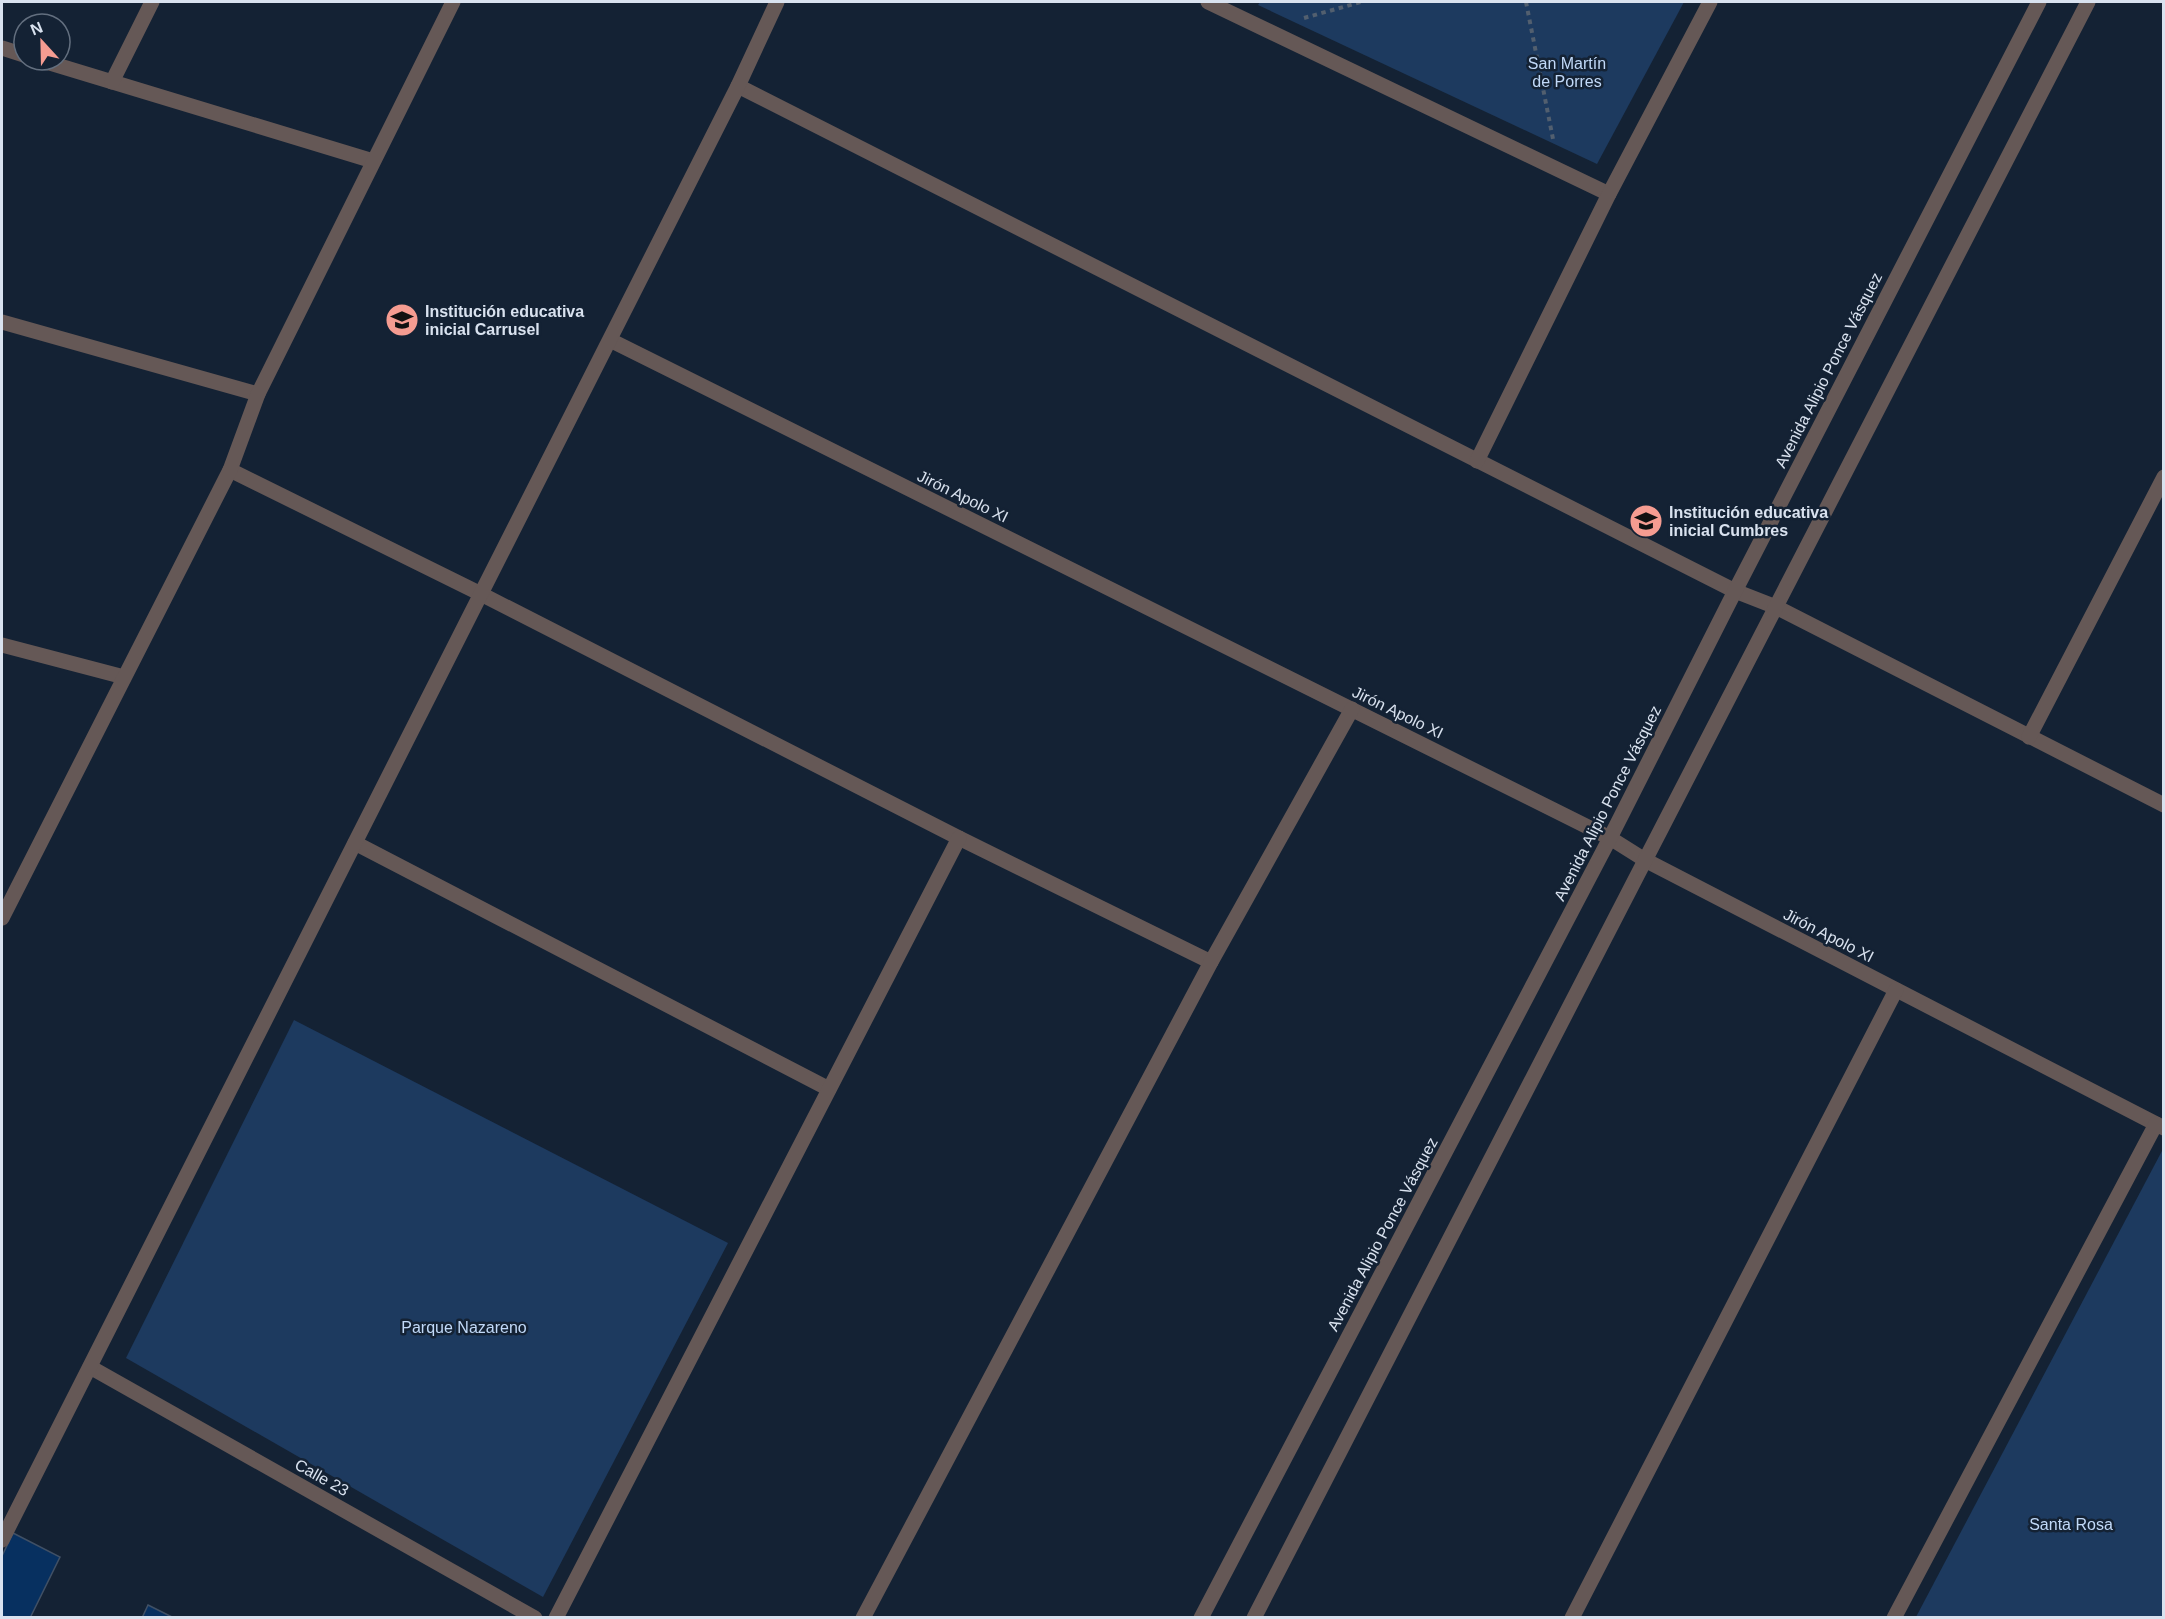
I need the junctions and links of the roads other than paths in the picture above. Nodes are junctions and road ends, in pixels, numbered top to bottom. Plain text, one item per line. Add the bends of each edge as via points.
1 (152, 2) edge
2 (453, 2) edge
3 (777, 2) edge
4 (1208, 2) edge
5 (1710, 2) edge
6 (2039, 2) edge
7 (2088, 2) edge
8 (1231, 7) edge
9 (72, 70) edge
10 (112, 82) junction
11 (738, 86) junction
12 (373, 161) junction
13 (1609, 194) junction
14 (2, 322) edge
15 (610, 340) junction
16 (258, 394) junction
17 (1477, 460) junction
18 (230, 470) junction
19 (2163, 477) edge
20 (1735, 591) junction
21 (481, 594) junction
22 (1776, 607) junction
23 (2, 645) edge
24 (124, 677) junction
25 (1352, 709) junction
26 (2029, 737) junction
27 (2163, 806) edge
28 (959, 838) junction
29 (1610, 838) junction
30 (355, 843) junction
31 (1645, 860) junction
32 (2, 918) edge
33 (1211, 962) junction
34 (1896, 990) junction
35 (830, 1089) junction
36 (2160, 1126) edge
37 (90, 1367) junction
38 (2, 1539) edge
39 (535, 1617) edge
40 (556, 1617) edge
41 (863, 1617) edge
42 (1201, 1617) edge
43 (1254, 1617) edge
44 (1572, 1617) edge
45 (1894, 1617) edge

1 - 10 street
2 - 12 street
3 - 11 street
4 - 8 street
5 - 13 street
6 - 20 street, Avenida Alipio Ponce Vásquez
7 - 22 street
8 - 13 street
9 - 10 street
10 - 12 street
11 - 15 street
11 - 17 street
12 - 16 street
13 - 17 street
14 - 16 street
15 - 21 street
15 - 25 street, Jirón Apolo XI
16 - 18 street
17 - 20 street
18 - 21 street
18 - 24 street
19 - 26 street
20 - 22 street
20 - 29 street, Avenida Alipio Ponce Vásquez
21 - 28 street
21 - 30 street
22 - 26 street
22 - 31 street
23 - 24 street
24 - 32 street
25 - 29 street, Jirón Apolo XI
25 - 33 street
26 - 27 street
28 - 33 street
28 - 35 street
29 - 31 street, Jirón Apolo XI
29 - 42 street, Avenida Alipio Ponce Vásquez
30 - 35 street
30 - 37 street
31 - 34 street, Jirón Apolo XI
31 - 43 street
33 - 41 street
34 - 36 street, Jirón Apolo XI
34 - 44 street
35 - 40 street
36 - 45 street
37 - 38 street
37 - 39 street, Calle 23

